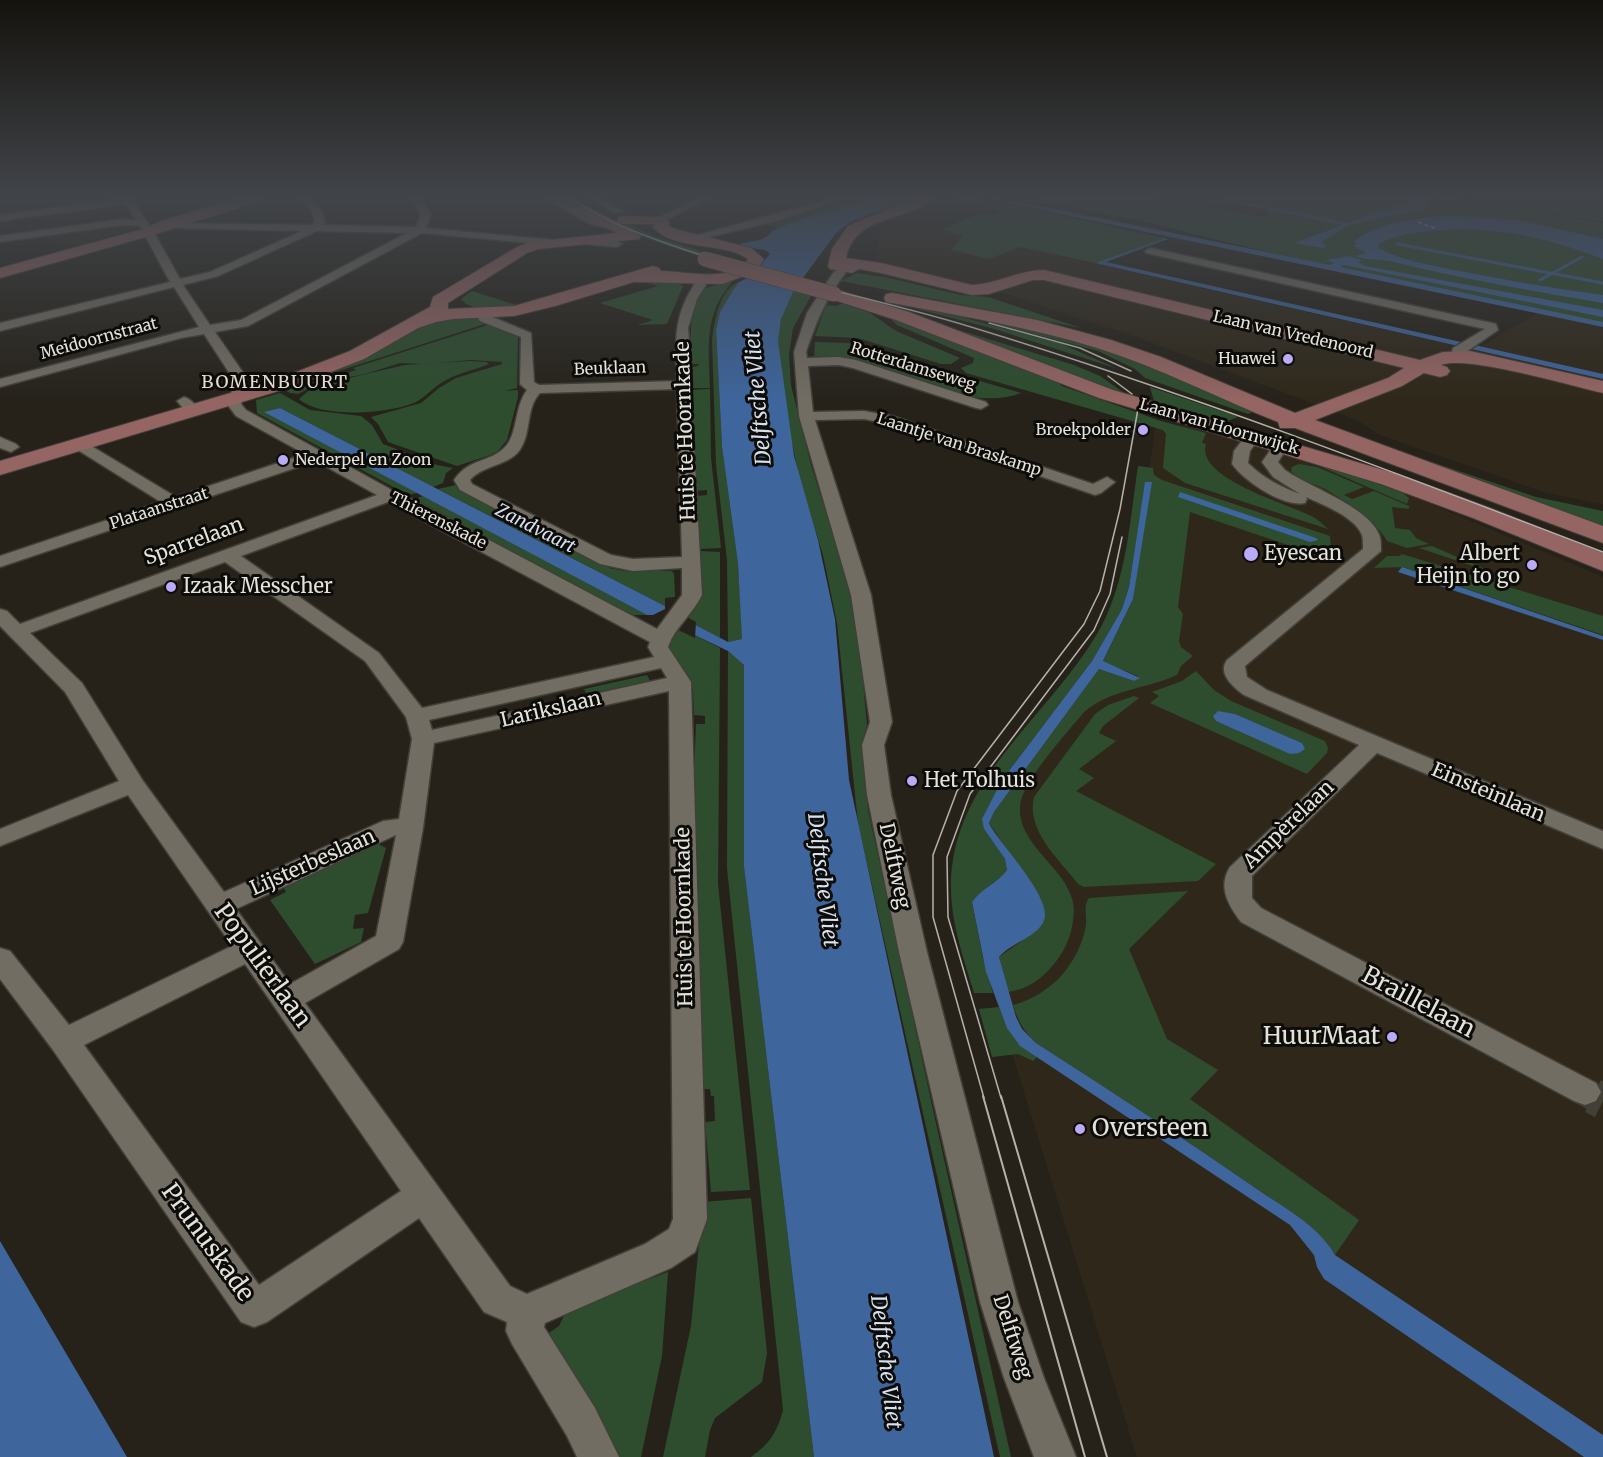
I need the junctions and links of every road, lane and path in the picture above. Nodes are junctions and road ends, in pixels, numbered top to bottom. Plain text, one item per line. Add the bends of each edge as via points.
1 (26, 266) edge
2 (167, 266) edge
3 (232, 266) edge
4 (352, 266) edge
5 (496, 266) edge
6 (673, 266) edge
7 (679, 266) edge
8 (683, 266) edge
9 (686, 266) edge
10 (749, 266) edge
11 (783, 266) edge
12 (842, 266) edge
13 (1219, 266) edge
14 (839, 273) junction
15 (0, 274) edge
16 (633, 277) junction
17 (177, 284) junction
18 (439, 309) junction
19 (485, 313) junction
20 (408, 325) junction
21 (0, 327) edge
22 (207, 330) junction
23 (1451, 357) junction
24 (800, 363) junction
25 (0, 382) edge
26 (686, 385) junction
27 (1603, 387) edge
28 (536, 389) junction
29 (237, 394) junction
30 (981, 405) dead end
31 (188, 406) junction
32 (806, 416) junction
33 (1296, 420) junction
34 (1321, 429) junction
35 (1252, 437) junction
36 (78, 444) junction
37 (1281, 445) junction
38 (4, 446) edge
39 (318, 455) junction
40 (0, 468) edge
41 (1107, 482) dead end
42 (387, 498) junction
43 (176, 504) junction
44 (1603, 535) edge
45 (226, 554) junction
46 (1364, 557) junction
47 (0, 562) edge
48 (691, 562) junction
49 (1603, 563) edge
50 (0, 615) edge
51 (18, 631) junction
52 (662, 635) junction
53 (672, 671) junction
54 (417, 716) junction
55 (423, 739) junction
56 (1373, 744) junction
57 (133, 784) junction
58 (410, 828) junction
59 (0, 838) edge
60 (1603, 841) edge
61 (218, 906) junction
62 (1251, 915) joint
63 (249, 950) junction
64 (0, 958) edge
65 (286, 1000) junction
66 (64, 1041) junction
67 (1585, 1092) tunnel mouth
68 (423, 1196) junction
69 (526, 1312) junction
70 (598, 1457) edge
71 (1055, 1457) edge

1 - 15 street
2 - 17 street
3 - 17 street
4 - 22 street, Meidoornstraat via 244,323
5 - 18 street via 439,301
6 - 16 street
7 - 16 street via 668,276
8 - 26 street, Huis te Hoornkade via 700,285 682,328
9 - 10 street via 722,279
11 - 14 street, bridge
12 - 14 street
13 - 23 street via 1492,328
14 - 23 street, Laan van Vredenoord via 892,272 972,290 1044,275
14 - 24 street, Delftweg via 806,329
14 - 33 street, Laan van Hoornwijck via 1104,344
14 - 35 street, Laan van Hoornwijck via 885,310 1078,384
16 - 19 street via 513,311
17 - 21 street
17 - 22 street
18 - 19 street
18 - 20 street
19 - 20 street via 439,314
19 - 28 street via 484,318 527,336 527,384
20 - 29 street via 357,355 301,377
22 - 25 street, Meidoornstraat
22 - 29 street via 237,374 241,385
23 - 27 street, Laan van Vredenoord
23 - 33 street
23 - 34 street via 1399,395
24 - 30 street, Rotterdamseweg via 856,364
24 - 32 street, Delftweg
26 - 28 street, Beuklaan
26 - 48 street, Huis te Hoornkade
28 - 48 street via 527,396 515,446 468,470 462,480 466,487 606,560 633,565
29 - 31 street
29 - 39 street, Thierenskade via 234,404 241,413
31 - 36 street
31 - 38 street
32 - 41 street, Laantje van Braskamp via 864,415 892,420 1095,490
32 - 71 street, Delftweg via 861,595 881,722 873,745 879,795 913,952 999,1302
33 - 34 street, Laan van Hoornwijck
33 - 35 street
34 - 37 street
34 - 44 street, Laan van Hoornwijck
35 - 37 street, Laan van Hoornwijck
35 - 46 street via 1242,451 1240,464 1252,477 1271,489 1336,515 1354,532
36 - 40 street
36 - 43 street
37 - 46 street via 1270,462 1275,472 1363,524 1374,545
37 - 49 street, Laan van Hoornwijck via 1417,489
39 - 42 street, Thierenskade via 384,492
39 - 43 street, Plataanstraat
42 - 45 street, Sparrelaan
42 - 52 street, Thierenskade via 400,500
43 - 47 street, Plataanstraat
45 - 51 street, Sparrelaan
45 - 54 street, Lijsterbeslaan via 372,657
46 - 56 street, Einsteinlaan via 1242,656 1233,670 1250,690
48 - 52 street, Huis te Hoornkade via 692,595 686,609
50 - 51 street, Populierlaan
51 - 57 street, Populierlaan via 74,688
52 - 53 street, Huis te Hoornkade via 658,647
53 - 54 street, Larikslaan
53 - 55 street, Larikslaan
53 - 69 street, Huis te Hoornkade via 690,1219 682,1240 658,1256
54 - 55 street, Lijsterbeslaan
55 - 58 street, Lijsterbeslaan
56 - 60 street, Einsteinlaan
56 - 62 street, Ampèrelaan via 1239,873 1239,900
57 - 59 street
57 - 61 street, Populierlaan
58 - 61 street, Lijsterbeslaan via 392,827
58 - 65 street, Lijsterbeslaan via 389,942
61 - 63 street, Populierlaan
62 - 67 street, Braillelaan
63 - 65 street, Populierlaan
63 - 66 street
64 - 66 street, Prunuskade
65 - 68 street, Populierlaan
66 - 68 street, Prunuskade via 254,1309
68 - 69 street, Populierlaan via 497,1299
69 - 70 street via 525,1331

